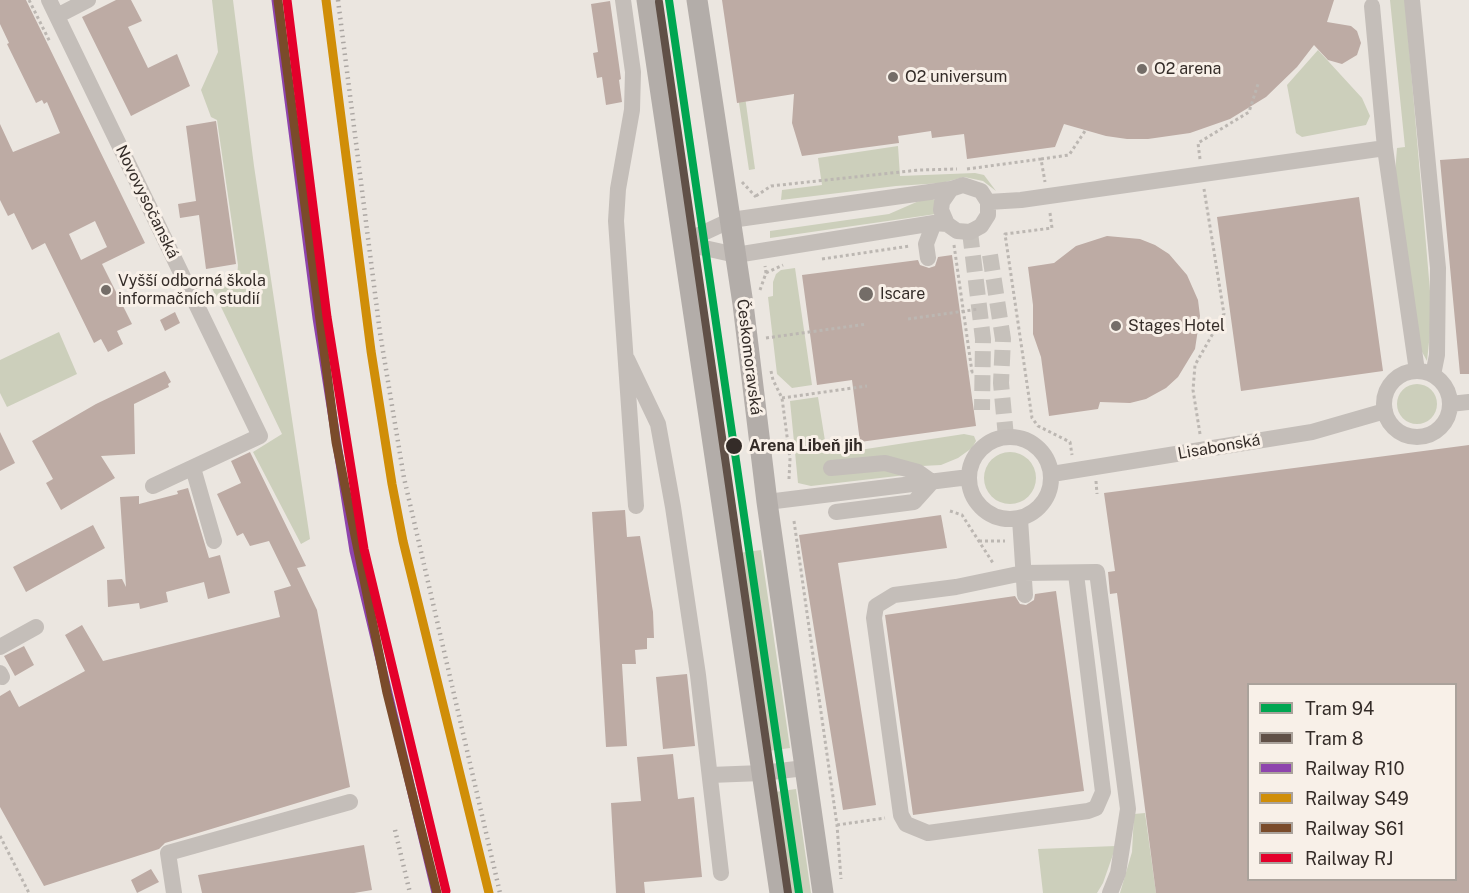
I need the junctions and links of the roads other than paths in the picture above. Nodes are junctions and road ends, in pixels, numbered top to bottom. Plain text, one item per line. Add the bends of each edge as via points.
1 (49, 0) edge
2 (88, 0) edge
3 (623, 0) edge
4 (647, 0) edge
5 (697, 0) edge
6 (1412, 0) edge
7 (1372, 6) dead end
8 (57, 16) junction
9 (657, 70) junction
10 (633, 72) junction
11 (1385, 148) junction
12 (951, 189) junction
13 (988, 202) junction
14 (731, 220) junction
15 (941, 224) junction
16 (910, 229) junction
17 (682, 243) junction
18 (736, 255) junction
19 (627, 359) junction
20 (1425, 373) junction
21 (1469, 402) edge
22 (1450, 404) junction
23 (1385, 411) junction
24 (193, 468) junction
25 (831, 468) dead end
26 (1052, 474) junction
27 (969, 477) junction
28 (932, 482) junction
29 (153, 486) dead end
30 (767, 502) junction
31 (636, 506) dead end
32 (836, 512) dead end
33 (1020, 519) junction
34 (214, 541) dead end
35 (1023, 573) junction
36 (1076, 574) junction
37 (1025, 595) dead end
38 (36, 627) dead end
39 (0, 647) edge
40 (805, 768) junction
41 (762, 773) junction
42 (710, 775) junction
43 (350, 802) dead end
44 (721, 873) dead end
45 (833, 889) edge
46 (174, 893) edge
47 (780, 893) edge
48 (1110, 893) edge

1 - 8 street, Novovysočanská
2 - 8 street
3 - 10 street
4 - 9 main road
5 - 14 main road, Českomoravská
6 - 20 street via 1438,268 1437,355
7 - 11 street
8 - 24 street, Novovysočanská via 260,436
9 - 10 street
9 - 17 main road
10 - 19 street via 632,110 616,220
11 - 13 street
11 - 20 street
12 - 13 street via 963,185 976,187
12 - 14 street
12 - 15 street via 942,202
13 - 15 street via 986,221 976,230 964,232
14 - 17 street
14 - 18 main road, Českomoravská
15 - 16 street
15 - 16 street via 927,251
16 - 18 street
17 - 18 street
17 - 41 main road
18 - 30 main road, Českomoravská
19 - 31 street
19 - 42 street via 658,424
20 - 22 street via 1445,387
20 - 23 street via 1407,372 1391,384 1386,392
21 - 22 street
22 - 23 street via 1438,429 1421,436 1411,436 1395,427
23 - 26 street, Lisabonská via 1312,432
24 - 29 street
24 - 34 street
25 - 28 street via 885,463 918,472
26 - 27 street via 1041,451 1031,442 1006,437 984,446 976,455
26 - 33 street via 1047,498
27 - 28 street
27 - 33 street via 970,490 984,511 995,517
28 - 30 street
28 - 32 street via 914,502
30 - 40 main road, Českomoravská
33 - 35 street
35 - 36 street
35 - 36 street via 894,595 876,606 873,618 901,815 906,824 916,829 928,833 1088,811 1101,802 1103,792
35 - 37 street
36 - 48 street via 1096,572 1128,809 1118,873
38 - 39 street
40 - 41 street
40 - 45 main road, Českomoravská
41 - 42 street
41 - 47 main road
42 - 44 street
43 - 46 street via 168,853

